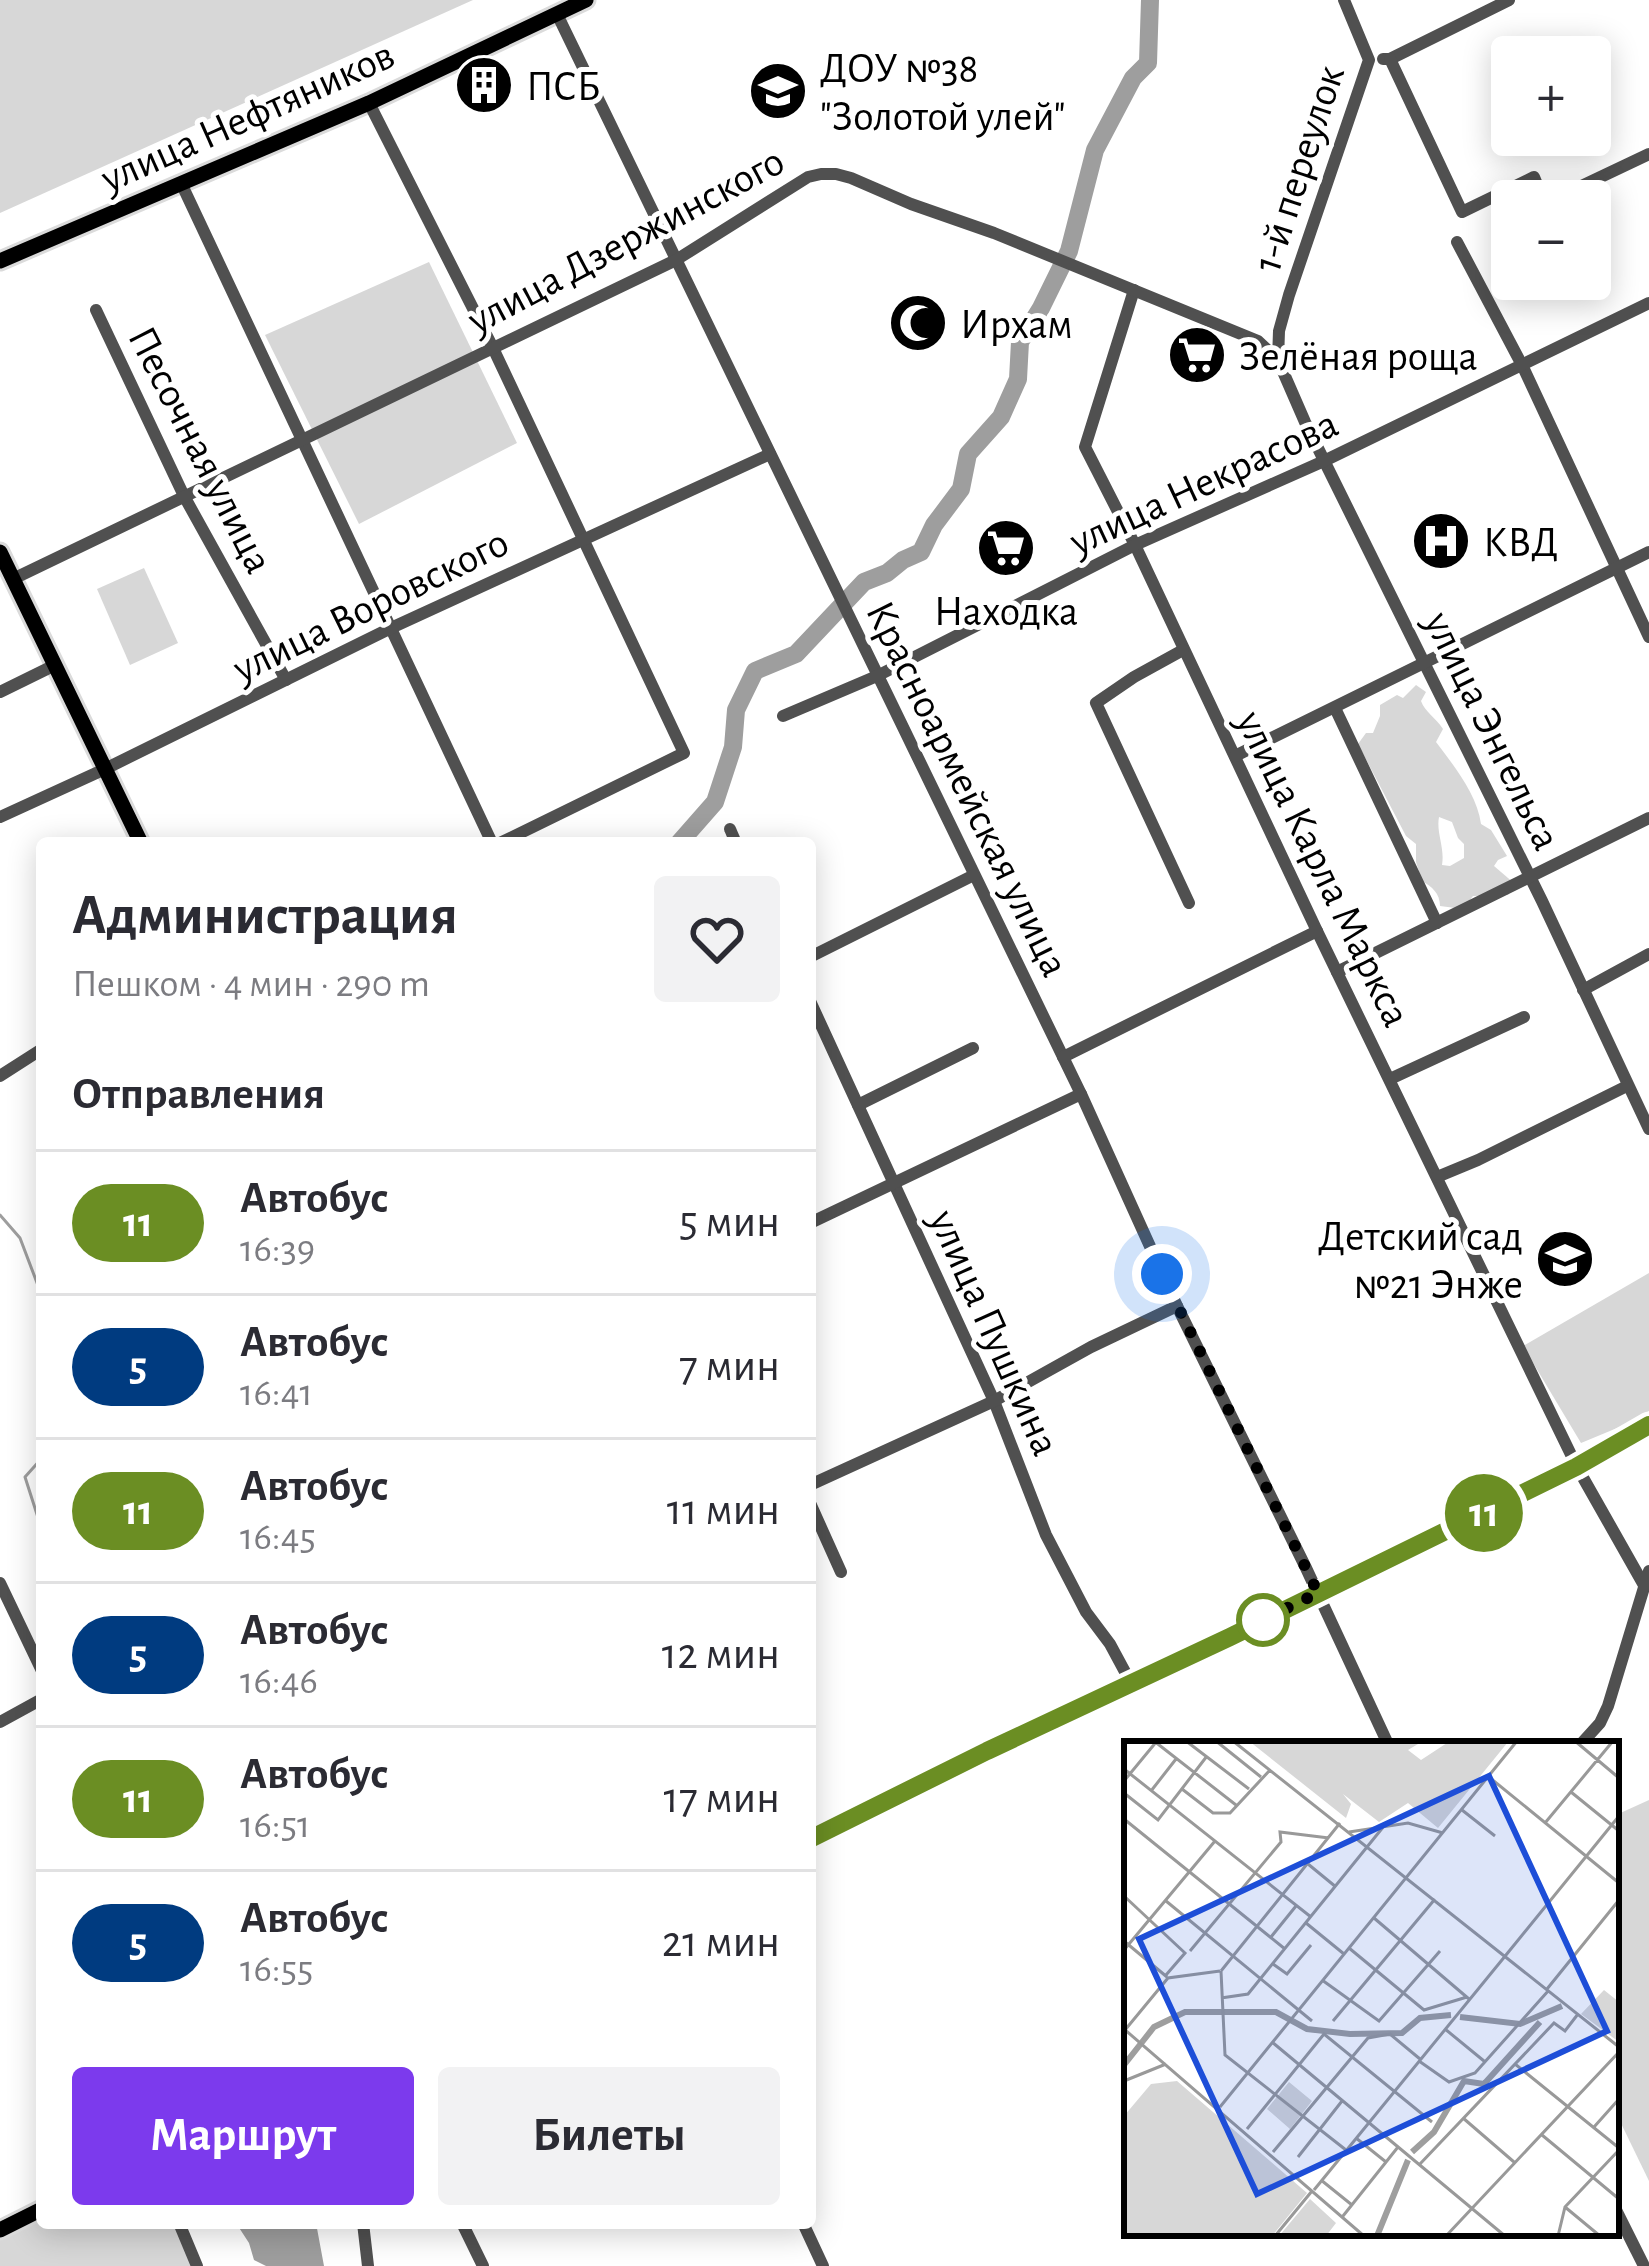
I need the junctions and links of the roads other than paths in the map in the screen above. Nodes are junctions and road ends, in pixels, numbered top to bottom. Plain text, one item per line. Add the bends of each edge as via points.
1 (586, 0) edge
2 (1344, 0) edge
3 (1509, 0) edge
4 (556, 14) junction
5 (1390, 58) junction
6 (1370, 60) junction
7 (369, 103) junction
8 (1649, 154) edge
9 (1593, 180) edge
10 (182, 185) junction
11 (1491, 198) edge
12 (1457, 242) dead end
13 (676, 260) junction
14 (0, 261) edge
15 (1135, 290) junction
16 (1649, 303) edge
17 (96, 310) dead end
18 (493, 348) junction
19 (1278, 360) junction
20 (1523, 367) junction
21 (302, 439) junction
22 (770, 454) junction
23 (1324, 461) junction
24 (184, 496) junction
25 (583, 539) junction
26 (1136, 544) junction
27 (0, 552) edge
28 (1649, 552) edge
29 (1618, 566) junction
30 (13, 579) junction
31 (392, 628) junction
32 (1649, 638) edge
33 (1183, 650) junction
34 (1426, 663) junction
35 (55, 665) junction
36 (878, 676) junction
37 (286, 680) junction
38 (0, 692) edge
39 (1335, 708) junction
40 (783, 716) dead end
41 (1235, 756) junction
42 (105, 770) junction
43 (0, 817) edge
44 (1649, 818) edge
45 (138, 837) edge
46 (493, 837) edge
47 (509, 837) edge
48 (974, 875) junction
49 (1530, 878) junction
50 (1189, 903) dead end
51 (1437, 923) junction
52 (1317, 932) junction
53 (816, 954) edge
54 (1649, 954) edge
55 (1337, 972) junction
56 (1583, 989) junction
57 (816, 1014) edge
58 (1525, 1017) dead end
59 (973, 1048) dead end
60 (36, 1053) edge
61 (1063, 1058) junction
62 (0, 1076) edge
63 (1390, 1078) junction
64 (1627, 1086) junction
65 (1081, 1094) junction
66 (858, 1105) junction
67 (1649, 1130) edge
68 (1437, 1177) junction
69 (894, 1182) junction
70 (816, 1220) edge
71 (1177, 1306) junction
72 (994, 1401) junction
73 (1649, 1425) edge
74 (1576, 1467) junction
75 (816, 1482) edge
76 (816, 1516) edge
77 (1649, 1571) edge
78 (841, 1572) dead end
79 (0, 1583) edge
80 (1645, 1587) junction
81 (1318, 1593) junction
82 (36, 1658) edge
83 (1131, 1683) junction
84 (36, 1703) edge
85 (0, 1722) edge
86 (1387, 1741) edge
87 (1584, 1741) edge
88 (816, 1836) edge
89 (36, 2212) edge
90 (1619, 2216) edge
91 (182, 2229) edge
92 (364, 2229) edge
93 (465, 2229) edge
94 (806, 2229) edge
95 (0, 2230) edge
96 (197, 2266) edge
97 (368, 2266) edge
98 (483, 2266) edge
99 (823, 2266) edge
100 (1644, 2266) edge

1 - 4 main road, улица Нефтяников
2 - 6 street, 1-й переулок
3 - 5 street
4 - 7 main road, улица Нефтяников
4 - 13 street, Красноармейская улица
5 - 6 street
5 - 11 street via 1462,212
6 - 19 street, 1-й переулок via 1289,295
7 - 10 main road, улица Нефтяников
7 - 18 street
8 - 9 street
10 - 14 main road, улица Нефтяников
10 - 21 street
12 - 20 street
13 - 15 street, улица Дзержинского via 808,177 836,174
13 - 18 street, улица Дзержинского
13 - 22 street, Красноармейская улица
15 - 19 street, улица Дзержинского via 1258,341
15 - 26 street, улица Карла Маркса via 1085,447
16 - 20 street, улица Некрасова
17 - 24 street, Песочная улица
18 - 21 street, улица Дзержинского
18 - 25 street
19 - 23 street, улица Энгельса
20 - 23 street, улица Некрасова
20 - 29 street
21 - 24 street, улица Дзержинского
21 - 31 street
22 - 25 street, улица Воровского
22 - 36 street, Красноармейская улица
23 - 26 street, улица Некрасова
23 - 34 street, улица Энгельса
24 - 30 street, улица Дзержинского
24 - 37 street, Песочная улица
25 - 31 street, улица Воровского
25 - 47 street via 684,753
26 - 33 street, улица Карла Маркса
26 - 36 street, улица Некрасова
27 - 30 main road
28 - 29 street
29 - 32 street
29 - 34 street
30 - 35 main road
31 - 37 street, улица Воровского
31 - 46 street
33 - 41 street, улица Карла Маркса
33 - 50 street via 1096,703
34 - 39 street
34 - 49 street, улица Энгельса
35 - 38 street
35 - 42 main road
36 - 40 street, улица Некрасова
36 - 48 street, Красноармейская улица
37 - 42 street, улица Воровского
39 - 41 street
39 - 51 street
41 - 52 street, улица Карла Маркса
42 - 43 street, улица Воровского
42 - 45 main road
44 - 49 street
48 - 53 street
48 - 61 street, Красноармейская улица
49 - 51 street
49 - 56 street, улица Энгельса
51 - 55 street
52 - 55 street, улица Карла Маркса
52 - 61 street
54 - 56 street
55 - 63 street, улица Карла Маркса
56 - 64 street, улица Энгельса
57 - 66 street, улица Пушкина
58 - 63 street
59 - 66 street
60 - 62 street
61 - 65 street, Красноармейская улица
63 - 68 street, улица Карла Маркса
64 - 67 street, улица Энгельса
64 - 68 street
65 - 69 street
65 - 71 street, Красноармейская улица
66 - 69 street, улица Пушкина
68 - 74 street, улица Карла Маркса
69 - 70 street
69 - 72 street, улица Пушкина
71 - 72 street
71 - 81 street, Красноармейская улица
72 - 75 street
72 - 83 street, улица Пушкина via 1046,1535
73 - 74 main road
74 - 80 street, улица Карла Маркса
74 - 81 main road
76 - 78 street
77 - 80 street
79 - 82 street
80 - 87 street via 1608,1706
81 - 83 main road
81 - 86 street, Красноармейская улица
83 - 88 main road
84 - 85 street
89 - 95 main road
90 - 100 street
91 - 96 street
92 - 97 street
93 - 98 street
94 - 99 street

